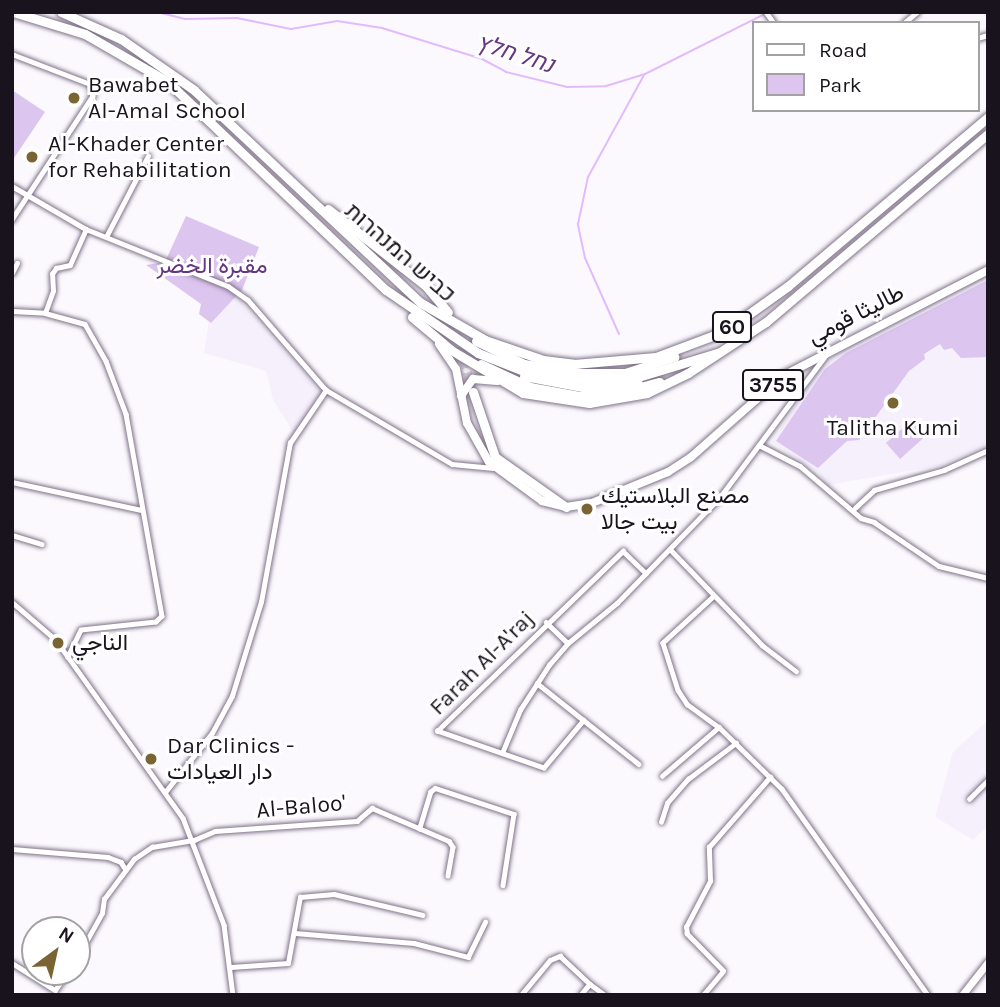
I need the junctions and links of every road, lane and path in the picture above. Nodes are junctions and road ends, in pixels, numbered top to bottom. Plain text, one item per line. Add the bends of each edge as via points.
1 (13, 12) edge
2 (61, 12) edge
3 (12, 54) edge
4 (988, 117) edge
5 (988, 134) edge
6 (148, 156) dead end
7 (280, 169) junction
8 (12, 186) edge
9 (29, 197) junction
10 (12, 220) edge
11 (86, 229) junction
12 (106, 237) junction
13 (17, 263) dead end
14 (988, 270) edge
15 (12, 273) edge
16 (386, 290) junction
17 (12, 311) edge
18 (448, 312) tunnel mouth
19 (45, 313) junction
20 (409, 315) junction
21 (827, 351) junction
22 (717, 354) junction
23 (497, 380) junction
24 (598, 384) junction
25 (326, 390) junction
26 (473, 392) tunnel mouth
27 (461, 396) junction
28 (759, 445) junction
29 (988, 450) edge
30 (493, 468) junction
31 (12, 482) edge
32 (566, 507) junction
33 (855, 509) junction
34 (141, 510) junction
35 (12, 534) edge
36 (42, 544) dead end
37 (671, 550) junction
38 (646, 573) junction
39 (988, 578) edge
40 (713, 597) junction
41 (12, 602) edge
42 (547, 622) junction
43 (568, 643) junction
44 (68, 657) junction
45 (796, 671) dead end
46 (537, 683) junction
47 (584, 720) junction
48 (719, 727) junction
49 (736, 743) junction
50 (502, 753) junction
51 (639, 764) dead end
52 (662, 776) dead end
53 (770, 777) junction
54 (988, 780) edge
55 (166, 792) junction
56 (968, 799) dead end
57 (661, 822) dead end
58 (419, 829) junction
59 (194, 840) junction
60 (12, 849) edge
61 (126, 870) junction
62 (448, 876) dead end
63 (503, 885) dead end
64 (423, 915) dead end
65 (485, 922) dead end
66 (91, 933) edge
67 (295, 933) junction
68 (988, 962) edge
69 (231, 967) junction
70 (590, 984) junction
71 (233, 995) edge
72 (521, 995) edge
73 (581, 995) edge
74 (605, 995) edge
75 (703, 995) edge
76 (928, 995) edge
77 (962, 995) edge

1 - 16 highway, כביש המנהרות / 60 via 85,34 167,82
2 - 7 highway, כביש המנהרות / 60 via 121,39 167,68
3 - 9 street via 90,84 93,96
4 - 24 highway, 60 via 788,286 725,331 657,365
5 - 22 highway, 60 via 746,337
6 - 12 street
7 - 18 highway via 426,286
7 - 24 highway, כביש המנהרות / 60 via 421,303 496,353
8 - 9 street
9 - 10 street
9 - 11 street
11 - 12 street
11 - 19 street via 70,265 56,268 52,274 53,291
12 - 25 street via 241,295
13 - 15 street
14 - 21 main road, طاليثا قومي / 3755
16 - 20 highway, 60
16 - 24 highway, 60 via 452,338 501,363
17 - 19 street
19 - 34 street via 85,324 106,361 126,414
20 - 23 highway, 60
20 - 24 highway, 60 via 500,368 555,385
20 - 27 main road via 451,359
21 - 28 street
21 - 32 main road, طاليثا قومي / 3755 via 783,376 691,457 667,472 592,503
22 - 24 highway, 60
22 - 24 highway, 60 via 649,385
23 - 24 highway, 60 via 536,396
23 - 27 main road via 473,379
25 - 30 street via 440,458 464,468
25 - 55 street via 290,443 261,602 232,696 212,733
26 - 32 highway via 495,457
27 - 30 main road via 467,423
28 - 33 street via 800,466
28 - 37 street
29 - 33 street via 944,470 874,489
30 - 32 main road via 542,501
31 - 34 street
33 - 39 street via 861,518 939,566
34 - 44 street via 162,616 156,622 81,630
35 - 36 street
37 - 38 street
37 - 40 street
38 - 42 street, Farah Al-A'raj via 623,551
38 - 43 street
40 - 45 street
40 - 48 street via 662,646 687,704
41 - 44 street
42 - 43 street
42 - 50 street, Farah Al-A'raj via 437,731
43 - 46 street
44 - 55 street
46 - 47 street
46 - 50 street
47 - 50 street, Farah Al-A'raj via 544,768
47 - 51 street
48 - 49 street
48 - 52 street
49 - 53 street
49 - 57 street via 688,779 667,803
53 - 75 street via 709,846 710,881 686,927 687,934 723,971
53 - 76 street via 825,844
54 - 56 street
55 - 59 street
58 - 59 street, Al-Baloo' via 372,807 356,821 215,831
58 - 62 street, Al-Baloo' via 453,847
58 - 63 street via 435,788 514,814
59 - 61 street via 152,847
59 - 69 street via 224,925
60 - 61 street via 108,857 121,862
61 - 66 street via 104,899
64 - 67 street via 334,894 300,897
65 - 67 street via 468,957 414,943
67 - 69 street via 288,963
68 - 77 street
69 - 71 street
70 - 72 street via 557,957
70 - 73 street
70 - 74 street

